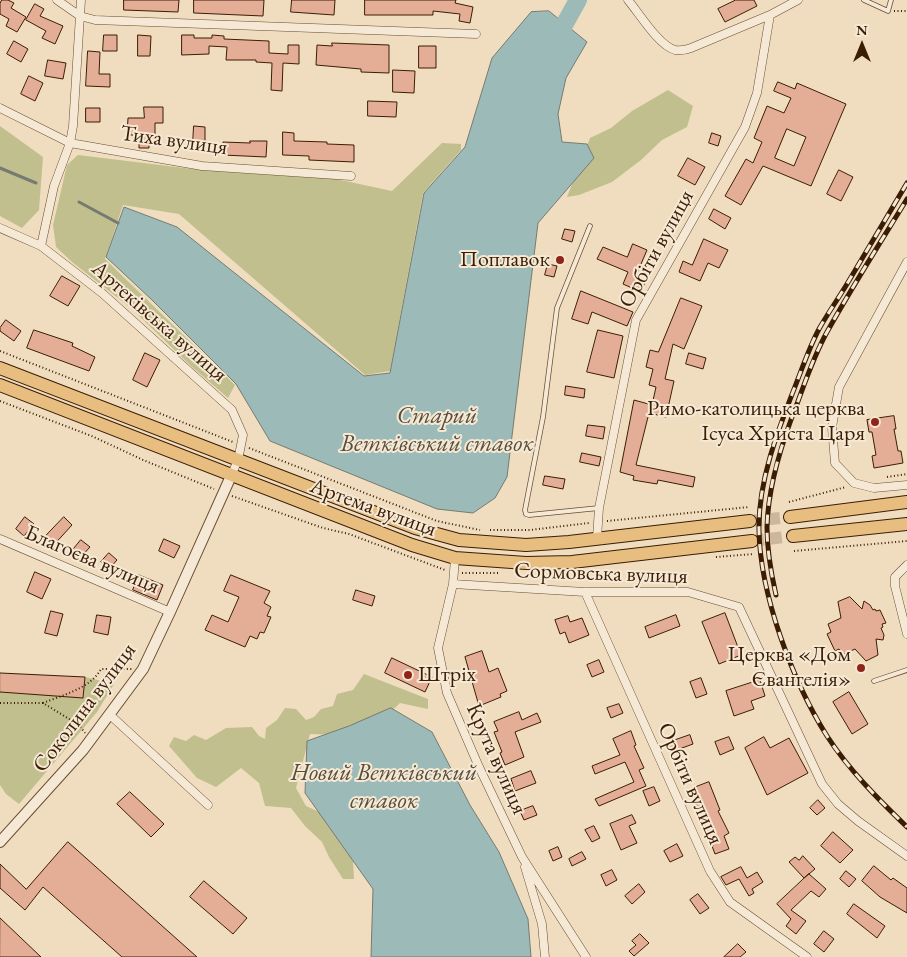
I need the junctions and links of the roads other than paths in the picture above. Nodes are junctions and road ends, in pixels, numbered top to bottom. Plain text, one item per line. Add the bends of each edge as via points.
1 (57, 0) edge
2 (80, 0) edge
3 (628, 0) edge
4 (798, 0) edge
5 (864, 0) edge
6 (890, 0) edge
7 (770, 15) junction
8 (80, 16) junction
9 (476, 34) dead end
10 (0, 108) edge
11 (70, 143) junction
12 (352, 176) dead end
13 (590, 226) dead end
14 (0, 228) edge
15 (41, 246) junction
16 (907, 262) edge
17 (905, 270) edge
18 (0, 368) edge
19 (0, 385) edge
20 (238, 460) junction
21 (231, 476) junction
22 (907, 485) edge
23 (907, 502) edge
24 (599, 508) junction
25 (790, 517) tunnel mouth
26 (750, 521) tunnel mouth
27 (907, 524) edge
28 (793, 536) tunnel mouth
29 (597, 538) junction
30 (0, 539) edge
31 (752, 541) tunnel mouth
32 (455, 558) junction
33 (907, 565) edge
34 (453, 584) junction
35 (585, 592) junction
36 (170, 612) junction
37 (907, 634) edge
38 (907, 670) edge
39 (874, 681) dead end
40 (109, 714) junction
41 (208, 805) dead end
42 (0, 842) edge
43 (907, 856) edge
44 (522, 857) junction
45 (545, 957) edge
46 (586, 957) edge
47 (807, 957) edge

1 - 8 street
2 - 8 street
3 - 7 street via 665,45 682,51
4 - 7 street
5 - 6 lane via 888,11
7 - 24 street, Орбіти вулиця via 756,93 745,127 636,320
8 - 9 street via 95,20
8 - 11 street
10 - 11 street, Тиха вулиця
11 - 12 street, Тиха вулиця via 202,166
11 - 15 street via 54,186
13 - 24 lane via 557,308 543,417 525,510 529,515
14 - 15 street, Артеківська вулиця
15 - 20 street, Артеківська вулиця via 102,293 232,410 243,435
16 - 17 street
17 - 22 street via 839,387 832,426 835,463 854,483 874,488
18 - 20 main road, Артема вулиця
19 - 21 main road, Артема вулиця
20 - 21 street, Артеківська вулиця
20 - 29 main road, Артема вулиця via 415,528 460,540 526,545
21 - 32 main road, Артема вулиця via 412,546
21 - 36 street, Соколина вулиця
23 - 25 main road
24 - 29 street, Орбіти вулиця
26 - 29 main road, Артема вулиця
27 - 28 main road
30 - 36 street, Благоєва вулиця
31 - 32 main road, Артема вулиця via 572,562 526,563
32 - 34 street, Крута вулиця
33 - 37 street via 895,577
34 - 35 street, Сормовська вулиця
34 - 44 street, Крута вулиця via 438,648 447,693
35 - 43 street, Сормовська вулиця via 688,592 739,607 822,784 858,821
35 - 47 street, Орбіти вулиця via 710,871 730,902
36 - 40 street, Соколина вулиця via 143,669
38 - 39 lane
40 - 41 street
40 - 42 street, Соколина вулиця via 91,739
44 - 45 street via 542,924
44 - 46 street, Крута вулиця

